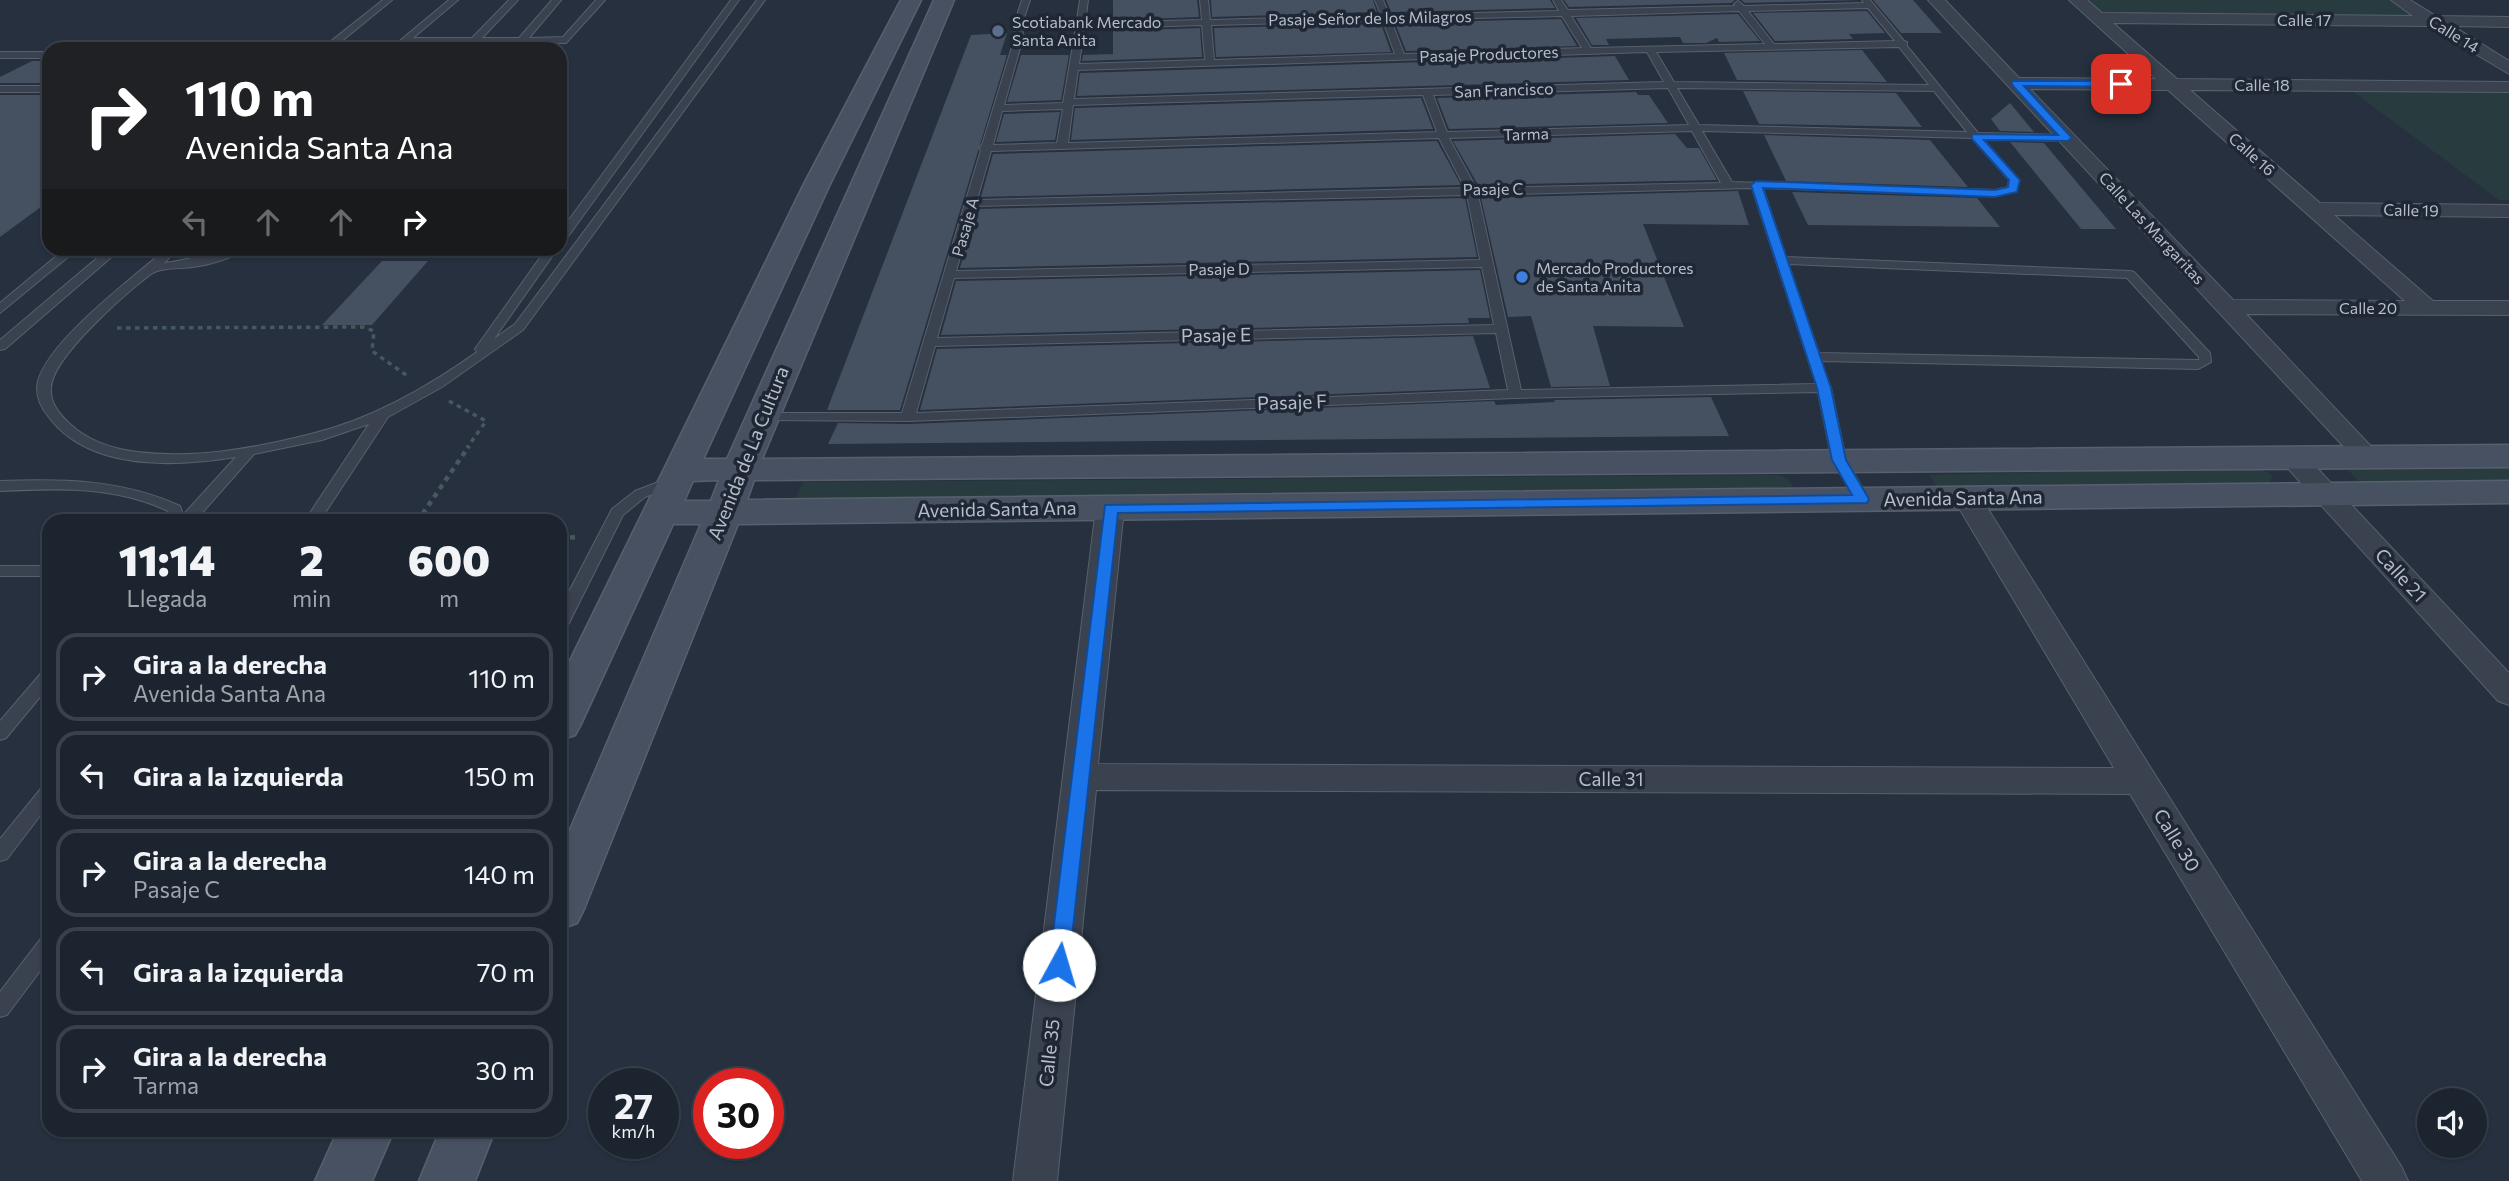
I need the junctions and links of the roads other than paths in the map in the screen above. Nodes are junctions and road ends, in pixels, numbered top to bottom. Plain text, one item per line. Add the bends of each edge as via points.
1 (388, 0) edge
2 (454, 0) edge
3 (514, 0) edge
4 (557, 0) edge
5 (601, 0) edge
6 (735, 0) edge
7 (761, 0) edge
8 (911, 0) edge
9 (944, 0) edge
10 (1026, 0) edge
11 (1084, 0) edge
12 (1205, 0) edge
13 (1379, 0) edge
14 (1557, 0) edge
15 (1734, 0) edge
16 (1936, 0) edge
17 (2077, 0) edge
18 (2399, 0) edge
19 (1869, 3) edge
20 (1742, 9) junction
21 (1565, 13) junction
22 (1387, 18) junction
23 (2098, 18) junction
24 (2433, 21) junction
25 (1207, 22) junction
26 (2509, 22) edge
27 (1080, 26) junction
28 (1019, 37) junction
29 (523, 39) junction
30 (475, 40) junction
31 (404, 41) joint
32 (335, 42) edge
33 (1077, 42) junction
34 (1904, 44) junction
35 (1771, 46) junction
36 (1650, 49) junction
37 (1588, 51) junction
38 (0, 55) edge
39 (42, 55) edge
40 (1401, 57) junction
41 (1210, 63) junction
42 (1074, 67) junction
43 (2509, 69) edge
44 (2015, 83) junction
45 (1671, 85) junction
46 (2173, 85) junction
47 (2509, 87) edge
48 (1939, 88) junction
49 (0, 89) edge
50 (42, 89) edge
51 (1427, 92) junction
52 (1068, 104) junction
53 (997, 108) junction
54 (1698, 128) junction
55 (1443, 136) junction
56 (1976, 137) junction
57 (2067, 138) junction
58 (1062, 145) junction
59 (984, 148) junction
60 (1728, 185) junction
61 (1756, 185) junction
62 (1471, 189) junction
63 (973, 203) junction
64 (2314, 209) junction
65 (2509, 211) edge
66 (567, 230) edge
67 (64, 256) edge
68 (107, 256) edge
69 (166, 256) edge
70 (217, 256) edge
71 (548, 256) edge
72 (1781, 260) junction
73 (1488, 263) junction
74 (153, 268) junction
75 (951, 275) junction
76 (2227, 307) junction
77 (2427, 308) junction
78 (2509, 308) edge
79 (0, 309) edge
80 (1502, 329) junction
81 (930, 342) junction
82 (0, 346) edge
83 (1814, 357) junction
84 (469, 365) junction
85 (1824, 388) junction
86 (1515, 394) junction
87 (383, 414) junction
88 (760, 417) junction
89 (908, 417) junction
90 (249, 451) junction
91 (2509, 456) edge
92 (2292, 457) junction
93 (2368, 457) junction
94 (1839, 460) junction
95 (740, 469) junction
96 (0, 486) edge
97 (673, 487) junction
98 (2509, 492) edge
99 (2326, 494) junction
100 (1967, 498) junction
101 (1862, 499) junction
102 (1111, 508) junction
103 (724, 513) junction
104 (176, 514) edge
105 (192, 514) edge
106 (316, 514) edge
107 (0, 571) edge
108 (42, 571) edge
109 (567, 611) edge
110 (42, 684) edge
111 (2509, 693) edge
112 (567, 696) edge
113 (0, 733) edge
114 (1080, 777) junction
115 (2141, 781) junction
116 (42, 800) edge
117 (0, 853) edge
118 (567, 892) edge
119 (42, 952) edge
120 (0, 1008) edge
121 (364, 1137) edge
122 (465, 1137) edge
123 (343, 1181) edge
124 (447, 1181) edge
125 (1035, 1181) edge
126 (2386, 1181) edge

1 - 32 lane
2 - 31 lane
3 - 30 lane
4 - 29 lane
5 - 29 lane via 566,40
6 - 66 lane
7 - 84 lane via 519,327
8 - 97 street via 817,184
9 - 88 street, Avenida de La Cultura
10 - 28 lane, Pasaje A
11 - 27 lane
12 - 25 lane
13 - 22 lane
14 - 21 lane
15 - 20 lane
16 - 44 street, Calle Las Margaritas
17 - 23 street, Calle 16
18 - 24 street, Calle 14
19 - 20 lane, Pasaje Señor de los Milagros
19 - 34 lane
20 - 21 lane, Pasaje Señor de los Milagros
20 - 35 lane
21 - 22 lane, Pasaje Señor de los Milagros
21 - 37 lane
22 - 25 lane, Pasaje Señor de los Milagros
22 - 40 lane
23 - 24 street, Calle 17
23 - 46 street, Calle 16
24 - 26 street, Calle 17
24 - 43 street, Calle 14
25 - 27 lane, Pasaje Señor de los Milagros
25 - 41 lane
27 - 33 lane
28 - 33 lane via 1038,43
28 - 53 lane, Pasaje A
29 - 30 lane
30 - 31 lane
33 - 42 lane
34 - 35 lane, Pasaje Productores
34 - 48 lane
35 - 36 lane, Pasaje Productores
36 - 37 lane, Pasaje Productores
36 - 45 lane
37 - 40 lane, Pasaje Productores
38 - 39 lane
40 - 41 lane, Pasaje Productores
41 - 42 lane, Pasaje Productores
42 - 52 lane
44 - 46 street, Calle 18
44 - 57 street, Calle Las Margaritas
45 - 48 lane, San Francisco
45 - 51 lane, San Francisco
45 - 54 lane
46 - 47 street, Calle 18
46 - 64 street, Calle 16
48 - 56 lane
49 - 50 lane
51 - 52 lane, San Francisco
51 - 55 lane
52 - 53 lane, San Francisco
52 - 58 lane
53 - 59 lane, Pasaje A
54 - 55 lane, Tarma
54 - 56 lane, Tarma
54 - 60 lane
55 - 58 lane, Tarma
55 - 62 lane
56 - 57 lane, Tarma
56 - 61 lane, Pasaje C via 2014,180 2013,189 1995,194
57 - 76 street, Calle Las Margaritas
58 - 59 lane, Tarma
59 - 63 lane, Pasaje A
60 - 61 lane, Pasaje C
60 - 62 lane, Pasaje C
61 - 72 lane
62 - 63 lane, Pasaje C
62 - 73 lane
63 - 75 lane, Pasaje A
64 - 65 street, Calle 19
64 - 77 street, Calle 16
67 - 79 lane
68 - 82 lane
69 - 74 lane
70 - 74 lane
71 - 84 lane
72 - 83 lane
72 - 83 lane via 2130,275 2205,356 2205,362
73 - 75 lane, Pasaje D
73 - 80 lane
74 - 90 lane via 58,354 45,379 45,400 55,419 78,439 112,451 158,459
75 - 81 lane, Pasaje A
76 - 77 street, Calle 20
76 - 93 street, Calle Las Margaritas
77 - 78 street, Calle 20
80 - 81 lane, Pasaje E
80 - 86 lane
81 - 89 lane, Pasaje A
83 - 85 lane
84 - 87 lane
85 - 86 lane, Pasaje F
85 - 94 lane
86 - 89 lane, Pasaje F
87 - 90 lane via 334,432
87 - 106 lane
88 - 89 lane, Pasaje F
88 - 95 street, Avenida de La Cultura
90 - 105 lane
91 - 93 street, Avenida Santa Ana
92 - 93 street, Avenida Santa Ana
92 - 94 street, Avenida Santa Ana
92 - 99 street, Calle 21
94 - 95 street, Avenida Santa Ana
94 - 101 lane
95 - 97 street, Avenida Santa Ana
95 - 103 street, Avenida de La Cultura
96 - 104 lane via 83,485 125,491 176,509
97 - 103 street, Avenida Santa Ana
97 - 109 lane via 640,494 617,512
97 - 112 street
98 - 99 street, Avenida Santa Ana
99 - 100 street, Avenida Santa Ana
99 - 111 street, Calle 21
100 - 101 street, Avenida Santa Ana
100 - 115 street, Calle 30
101 - 102 street, Avenida Santa Ana
102 - 103 street, Avenida Santa Ana
102 - 114 street, Calle 35
103 - 118 street, Avenida de La Cultura
107 - 108 lane
110 - 113 lane
114 - 115 street, Calle 31
114 - 125 street, Calle 35
115 - 126 street, Calle 30
116 - 117 lane
119 - 120 lane
121 - 123 street
122 - 124 street

